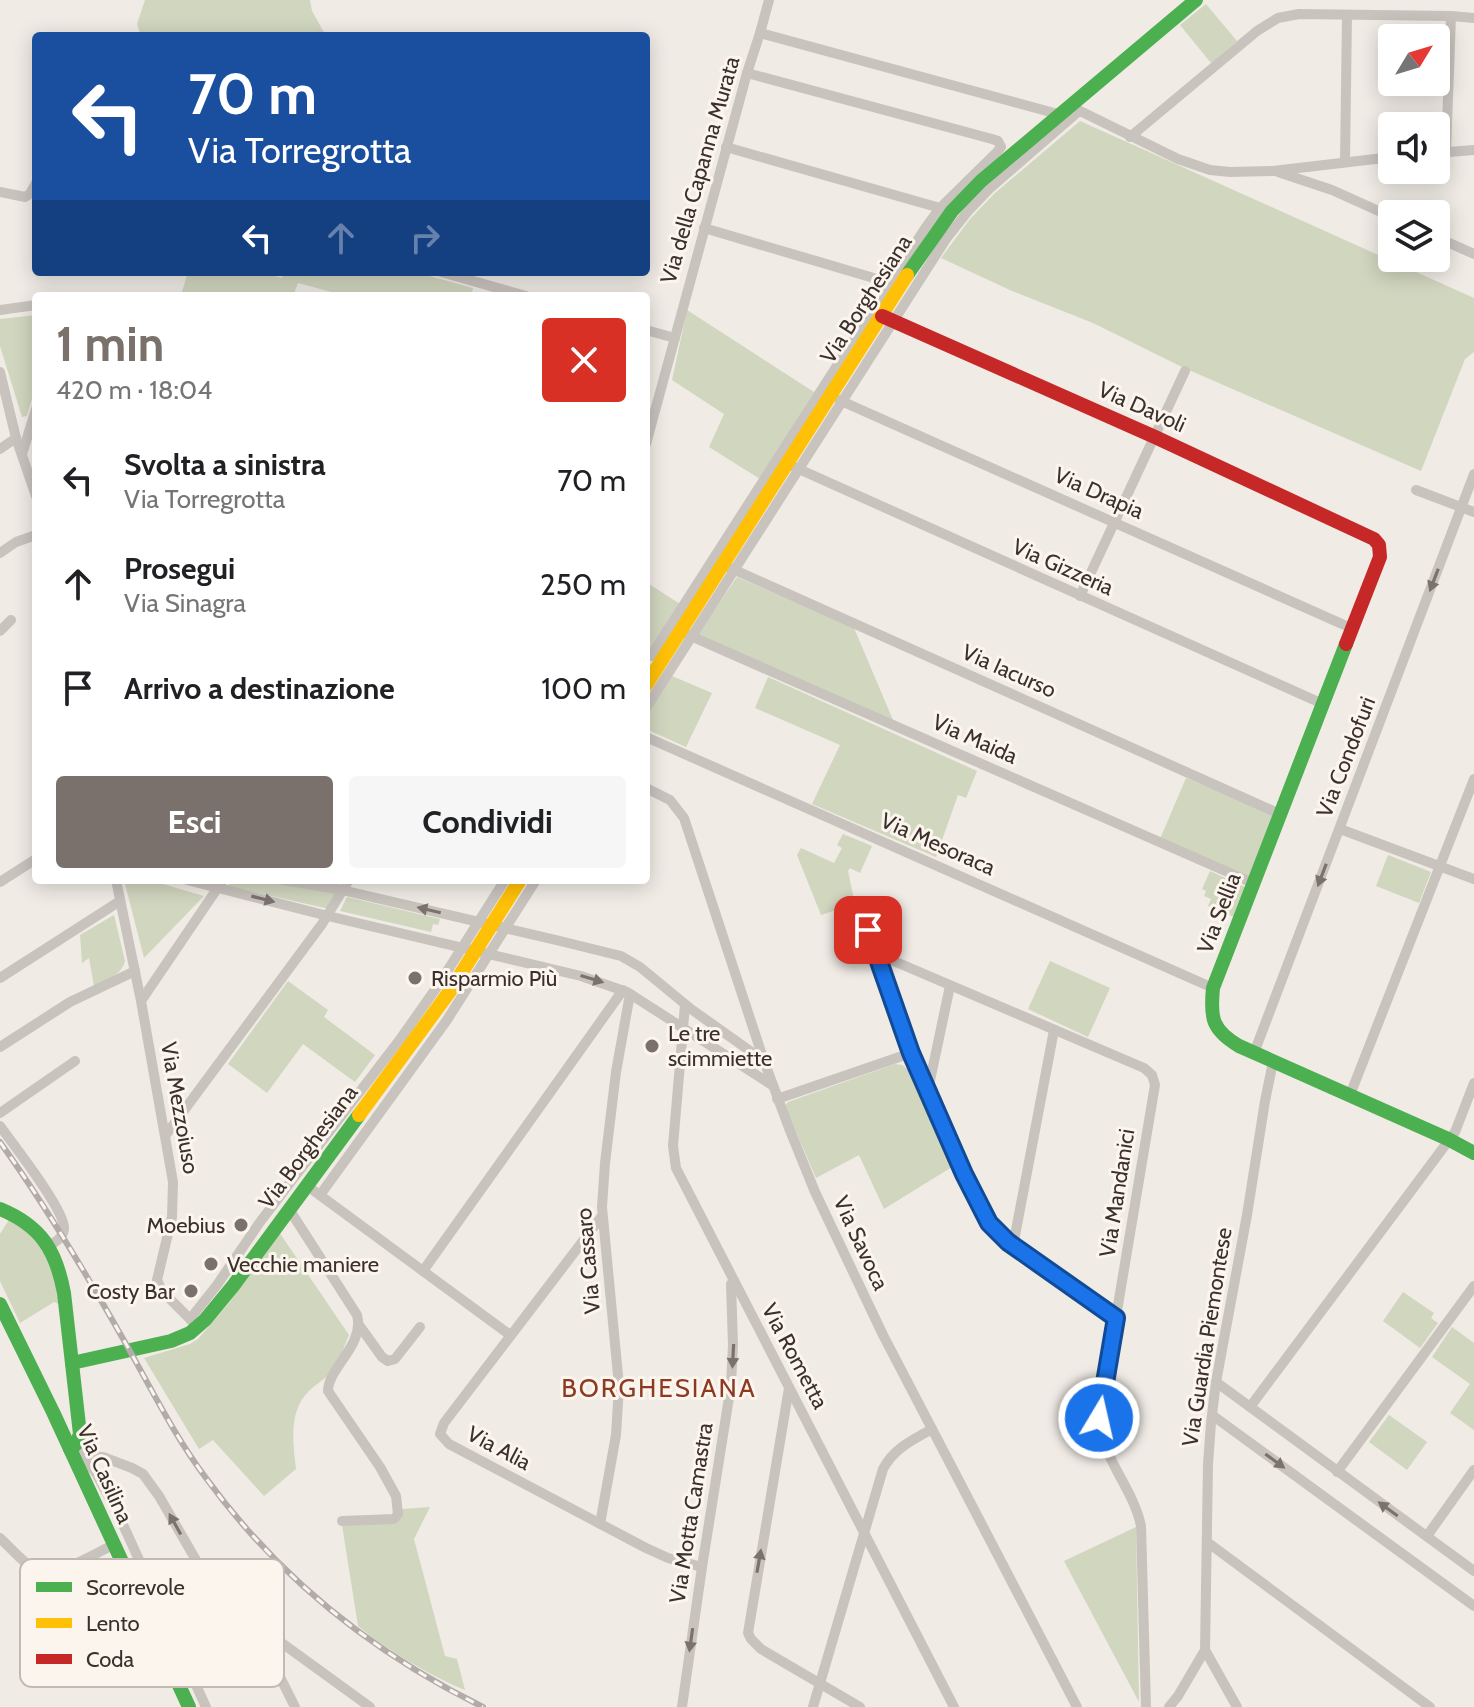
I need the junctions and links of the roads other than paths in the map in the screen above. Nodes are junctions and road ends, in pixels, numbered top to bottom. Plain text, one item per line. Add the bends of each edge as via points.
1 (769, 0) edge
2 (1184, 0) edge
3 (1196, 0) edge
4 (1347, 15) junction
5 (1178, 16) junction
6 (1451, 16) junction
7 (1474, 18) edge
8 (760, 33) junction
9 (747, 73) junction
10 (1069, 110) junction
11 (1444, 112) edge
12 (1130, 137) junction
13 (726, 147) junction
14 (1474, 150) edge
15 (1450, 151) edge
16 (1378, 158) edge
17 (1345, 162) junction
18 (1273, 171) junction
19 (32, 190) edge
20 (0, 192) edge
21 (940, 208) junction
22 (1378, 211) edge
23 (704, 228) junction
24 (940, 236) junction
25 (1450, 243) edge
26 (1474, 254) edge
27 (455, 276) edge
28 (896, 284) junction
29 (512, 292) edge
30 (32, 306) edge
31 (0, 310) edge
32 (887, 319) junction
33 (650, 331) edge
34 (675, 338) junction
35 (1185, 371) dead end
36 (0, 372) edge
37 (836, 399) junction
38 (32, 422) edge
39 (650, 429) edge
40 (1155, 437) junction
41 (16, 438) junction
42 (0, 449) edge
43 (21, 456) junction
44 (793, 466) junction
45 (1474, 474) edge
46 (32, 485) edge
47 (1416, 490) dead end
48 (1462, 507) junction
49 (1474, 512) edge
50 (1115, 522) junction
51 (32, 536) edge
52 (1379, 545) joint
53 (0, 553) edge
54 (728, 567) junction
55 (1080, 596) junction
56 (11, 620) dead end
57 (1351, 628) junction
58 (0, 631) edge
59 (686, 634) junction
60 (653, 657) edge
61 (650, 701) edge
62 (1323, 704) junction
63 (650, 739) edge
64 (1474, 779) edge
65 (650, 790) edge
66 (1280, 814) junction
67 (1340, 829) junction
68 (32, 862) edge
69 (1440, 867) junction
70 (1474, 879) edge
71 (0, 882) edge
72 (117, 884) edge
73 (221, 884) edge
74 (307, 884) edge
75 (346, 884) edge
76 (504, 884) edge
77 (517, 884) edge
78 (532, 884) edge
79 (1255, 884) junction
80 (342, 890) junction
81 (120, 901) junction
82 (860, 907) dead end
83 (328, 916) junction
84 (492, 924) junction
85 (476, 950) junction
86 (875, 953) junction
87 (135, 971) junction
88 (0, 978) edge
89 (950, 986) junction
90 (1213, 988) junction
91 (626, 992) junction
92 (141, 1001) junction
93 (685, 1005) junction
94 (683, 1029) junction
95 (1054, 1030) junction
96 (0, 1047) edge
97 (911, 1053) junction
98 (1254, 1053) junction
99 (75, 1061) dead end
100 (764, 1061) junction
101 (1273, 1062) junction
102 (1474, 1083) edge
103 (772, 1085) junction
104 (928, 1092) junction
105 (1350, 1095) junction
106 (777, 1099) junction
107 (0, 1113) edge
108 (0, 1126) edge
109 (165, 1136) junction
110 (1448, 1139) junction
111 (1474, 1153) edge
112 (306, 1185) junction
113 (320, 1195) junction
114 (0, 1209) edge
115 (289, 1209) junction
116 (602, 1216) junction
117 (1013, 1246) junction
118 (48, 1247) junction
119 (423, 1271) junction
120 (731, 1278) junction
121 (1474, 1286) edge
122 (222, 1289) junction
123 (1, 1307) edge
124 (1116, 1318) junction
125 (194, 1323) junction
126 (359, 1325) junction
127 (420, 1327) dead end
128 (510, 1335) junction
129 (72, 1363) junction
130 (1216, 1382) junction
131 (789, 1388) junction
132 (1250, 1407) junction
133 (1212, 1415) junction
134 (932, 1429) junction
135 (72, 1448) junction
136 (1474, 1470) edge
137 (1337, 1472) junction
138 (342, 1521) dead end
139 (600, 1524) junction
140 (864, 1533) junction
141 (1427, 1536) junction
142 (0, 1538) edge
143 (1207, 1542) junction
144 (113, 1545) junction
145 (23, 1559) edge
146 (84, 1559) edge
147 (121, 1559) edge
148 (134, 1559) edge
149 (195, 1559) edge
150 (702, 1567) junction
151 (1474, 1571) edge
152 (1474, 1606) edge
153 (284, 1645) edge
154 (1205, 1650) junction
155 (820, 1683) junction
156 (284, 1685) edge
157 (182, 1687) edge
158 (194, 1687) edge
159 (1178, 1696) junction
160 (1238, 1705) edge
161 (189, 1707) edge
162 (206, 1707) edge
163 (295, 1707) edge
164 (370, 1707) edge
165 (682, 1707) edge
166 (813, 1707) edge
167 (860, 1707) edge
168 (954, 1707) edge
169 (1077, 1707) edge
170 (1146, 1707) edge
171 (1169, 1707) edge
172 (1184, 1707) edge
173 (1430, 1707) edge

1 - 8 street, Via della Capanna Murata
2 - 5 street
3 - 5 street, Via Borghesiana
4 - 6 street
4 - 12 street via 1299,14 1269,23
4 - 17 street
5 - 10 street, Via Borghesiana
6 - 7 street
6 - 11 street
8 - 9 street, Via della Capanna Murata
8 - 10 street
9 - 13 street, Via della Capanna Murata
9 - 21 street, Via Borghesiana via 1000,144
10 - 12 street
10 - 24 street, Via Borghesiana
10 - 24 street, Via Borghesiana via 965,195
12 - 18 street via 1205,169
13 - 21 street
13 - 23 street, Via della Capanna Murata
14 - 15 street
16 - 17 street
17 - 18 street
18 - 22 street
19 - 20 street via 25,197
21 - 28 street, Via Borghesiana
23 - 28 street
23 - 34 street, Via della Capanna Murata
24 - 28 street, Via Borghesiana
24 - 32 street, Via Borghesiana
25 - 26 street
27 - 29 street
28 - 32 street, Via Borghesiana
28 - 60 street, Via Borghesiana
30 - 31 street
32 - 37 street, Via Borghesiana
32 - 40 street, Via Davoli
33 - 34 street
34 - 39 street, Via della Capanna Murata
35 - 40 street
36 - 41 street
37 - 44 street, Via Borghesiana
37 - 50 street, Via Drapia
38 - 43 street
40 - 50 street
40 - 52 street, Via Davoli
41 - 42 street
41 - 43 street
43 - 46 street
44 - 54 street, Via Borghesiana
44 - 55 street, Via Gizzeria
45 - 48 street, Via Condofuri
47 - 48 street
48 - 49 street
48 -> 67 street, Via Condofuri
50 - 55 street
50 - 57 street, Via Drapia
51 - 53 street
52 - 57 street, Via Sellia via 1380,557
54 - 59 street, Via Borghesiana
54 - 66 street, Via Iacurso
55 - 62 street, Via Gizzeria
56 - 58 street
57 - 62 street, Via Sellia
59 - 60 street, Via Borghesiana
59 - 61 street, Via Borghesiana
59 - 79 street, Via Maida
62 - 66 street, Via Sellia
63 - 90 street, Via Mesoraca
64 - 69 street
65 - 100 street, Via Savoca via 670,800 688,824
66 - 79 street, Via Sellia
67 - 69 street
67 -> 98 street, Via Condofuri
68 - 71 street
69 - 70 street
69 - 105 street
72 - 81 street, Via Mezzoiuso
73 -> 83 street
73 - 92 street
74 - 80 street
75 - 80 street
76 - 84 street, Via Borghesiana
77 - 84 street, Via Borghesiana
78 - 84 street, Via Borghesiana
79 - 90 street, Via Sellia
80 - 83 street
84 -> 80 street
81 - 87 street, Via Mezzoiuso
81 - 88 street
82 - 86 street
83 - 85 street
83 - 109 street
84 - 85 street, Via Borghesiana
84 - 93 street via 621,956
85 -> 91 street via 588,977
85 - 112 street, Via Borghesiana
85 - 113 street, Via Borghesiana via 440,1030
85 - 122 street, Via Borghesiana via 401,1038 260,1222
86 - 89 street, Via Mandanici
86 - 97 street
87 - 92 street, Via Mezzoiuso
87 - 96 street via 76,998
89 - 95 street, Via Mandanici
89 - 104 street
90 - 98 street, Via Sellia via 1215,1026
91 - 94 street
91 - 116 street, Via Cassaro
91 - 119 street
92 - 109 street, Via Mezzoiuso
93 - 94 street, Via Rometta
93 - 100 street
94 - 103 street
94 - 120 street, Via Rometta via 673,1158
95 - 117 street
95 - 124 street, Via Mandanici via 1146,1069 1154,1080
97 - 104 street
97 - 106 street
98 - 101 street, Via Sellia
99 - 107 street
100 - 103 street, Via Savoca
101 - 105 street, Via Sellia
101 - 130 street, Via Guardia Piemontese
102 - 110 street
103 - 106 street, Via Savoca
104 - 117 street via 982,1211
105 - 110 street, Via Sellia
106 - 134 street, Via Savoca via 854,1277
108 - 118 street via 63,1221 61,1237
109 - 125 street, Via Mezzoiuso via 173,1210 157,1280
110 - 111 street, Via Sellia
110 - 132 street
112 - 113 street
112 - 115 street, Via Borghesiana
113 - 119 street
114 - 118 street via 31,1225
115 - 122 street, Via Borghesiana
115 - 126 street
116 - 128 street, Via Alia
116 - 139 street, Via Cassaro via 619,1386 616,1440
117 - 124 street
118 - 129 street via 62,1282
119 - 128 street
120 - 131 street, Via Rometta
120 -> 150 street, Via Motta Camastra via 732,1377
121 - 137 street
122 - 125 street, Via Borghesiana
123 - 135 street, Via Casilina
124 - 170 street, Via Mandanici via 1100,1425 1141,1526
125 - 129 street, Via Borghesiana via 190,1333 171,1341
126 - 127 street via 388,1361
126 - 138 street via 328,1391 378,1464 396,1496 398,1514 389,1520
128 - 139 street, Via Alia via 440,1434 449,1444
129 - 135 street via 80,1434
130 - 132 street
130 - 133 street, Via Guardia Piemontese
131 - 140 street, Via Rometta
155 -> 131 street via 755,1645 748,1633
132 - 137 street
133 - 143 street, Via Guardia Piemontese
133 -> 152 street
134 - 140 street via 888,1460
134 - 169 street, Via Savoca
135 - 144 street, Via Casilina
135 - 148 street, Via Casilina via 96,1473
149 -> 135 street via 146,1477
136 - 141 street
141 -> 137 street
139 - 150 street, Via Alia via 657,1554
140 - 155 street
140 - 168 street, Via Rometta
141 - 151 street
142 - 145 street
143 - 154 street, Via Guardia Piemontese
143 - 173 street
144 - 146 street
144 - 147 street, Via Casilina
150 -> 165 street, Via Motta Camastra
153 - 164 street
154 - 159 street, Via Guardia Piemontese
154 - 160 street
155 - 166 street
155 - 167 street
156 - 163 street
157 - 161 street, Via Casilina
158 - 162 street, Via Casilina
159 - 171 street, Via Guardia Piemontese
159 - 172 street

